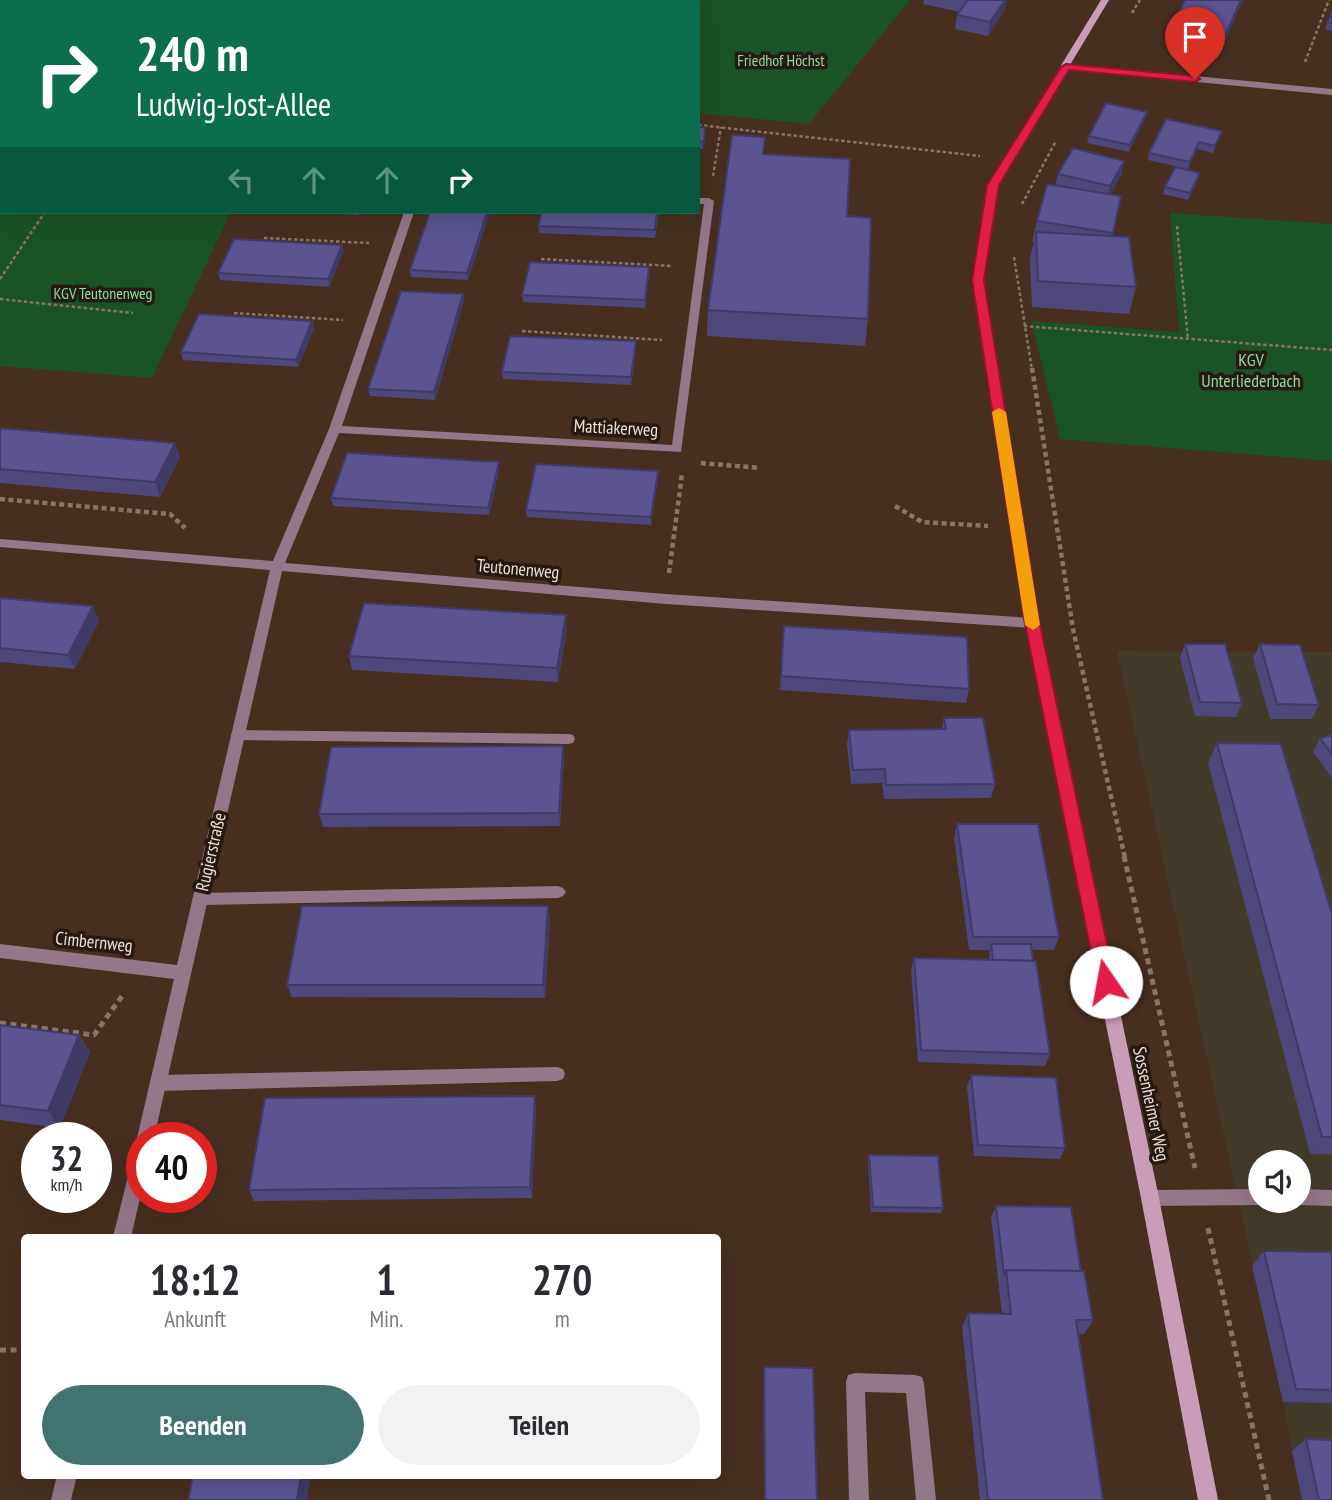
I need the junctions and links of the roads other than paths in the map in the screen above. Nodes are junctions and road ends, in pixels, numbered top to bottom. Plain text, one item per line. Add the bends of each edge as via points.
1 (1105, 0) edge
2 (1066, 67) junction
3 (1332, 92) edge
4 (704, 201) edge
5 (408, 214) edge
6 (335, 429) junction
7 (0, 543) edge
8 (276, 566) junction
9 (1032, 624) junction
10 (238, 735) junction
11 (568, 739) dead end
12 (558, 892) dead end
13 (200, 900) junction
14 (0, 951) edge
15 (183, 973) junction
16 (557, 1074) dead end
17 (158, 1083) junction
18 (149, 1122) edge
19 (1248, 1197) edge
20 (1311, 1197) edge
21 (1150, 1198) junction
22 (1332, 1198) edge
23 (128, 1213) edge
24 (123, 1234) edge
25 (66, 1479) edge
26 (61, 1500) edge
27 (859, 1500) edge
28 (926, 1500) edge
29 (1208, 1500) edge

1 - 2 street, Sossenheimer Weg
2 - 3 street
2 - 9 street, Sossenheimer Weg via 993,185 978,280
4 - 6 street, Mattiakerweg via 701,268 677,449
5 - 6 street
6 - 8 street
7 - 8 street, Teutonenweg
8 - 9 street, Teutonenweg via 666,600
8 - 10 street, Rugierstraße
9 - 21 street, Sossenheimer Weg
10 - 11 street
10 - 13 street, Rugierstraße
12 - 13 street
13 - 15 street, Rugierstraße
14 - 15 street, Cimbernweg
15 - 17 street, Rugierstraße
16 - 17 street
17 - 18 street, Rugierstraße
19 - 21 street
20 - 22 street
21 - 29 street, Sossenheimer Weg
23 - 24 street
25 - 26 street
27 - 28 street via 855,1382 915,1384

